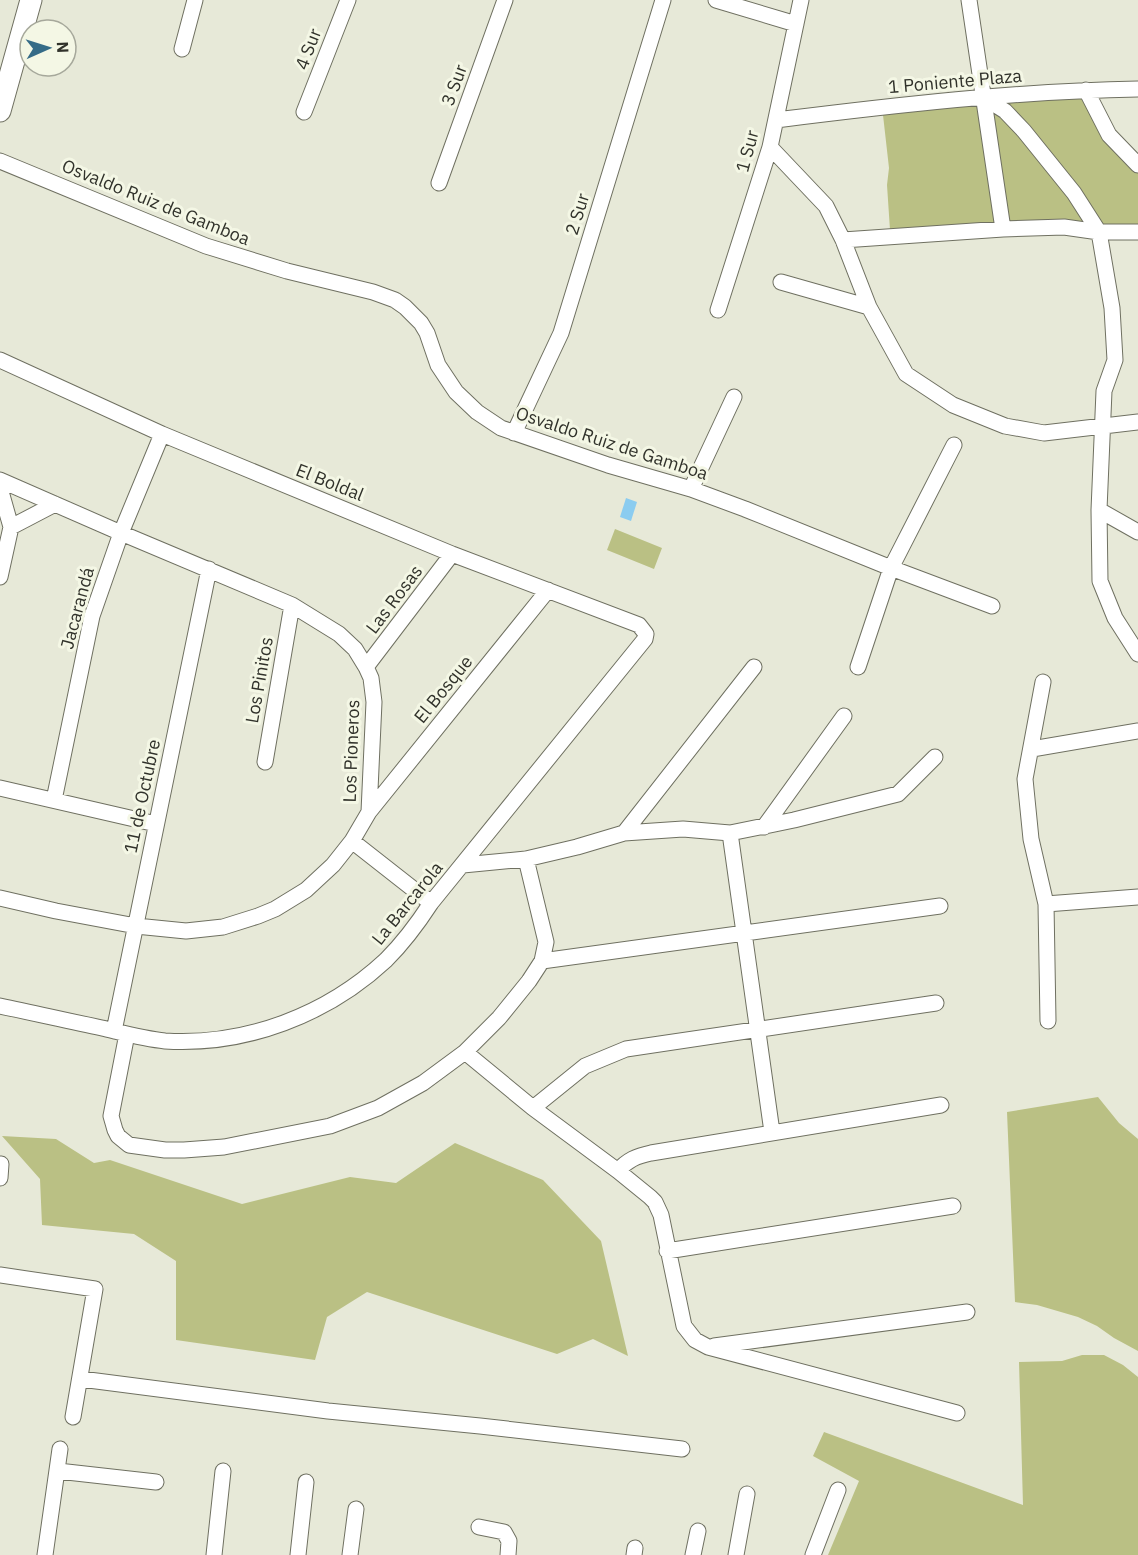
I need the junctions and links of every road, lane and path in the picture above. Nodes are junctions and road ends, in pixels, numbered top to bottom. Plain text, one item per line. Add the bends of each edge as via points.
1 (32, 0) edge
2 (195, 0) edge
3 (348, 0) edge
4 (505, 0) edge
5 (663, 0) edge
6 (716, 0) edge
7 (801, 0) edge
8 (969, 0) edge
9 (796, 24) junction
10 (182, 49) dead end
11 (1138, 89) edge
12 (1086, 90) junction
13 (983, 97) junction
14 (0, 111) edge
15 (304, 112) dead end
16 (776, 120) junction
17 (770, 147) junction
18 (0, 161) edge
19 (1138, 165) edge
20 (439, 183) dead end
21 (1003, 229) junction
22 (1099, 232) junction
23 (1138, 232) edge
24 (843, 240) junction
25 (781, 282) dead end
26 (868, 307) junction
27 (718, 310) dead end
28 (0, 360) edge
29 (734, 397) dead end
30 (1138, 422) edge
31 (1104, 426) junction
32 (514, 433) junction
33 (162, 434) junction
34 (954, 445) dead end
35 (0, 480) edge
36 (0, 488) edge
37 (691, 489) junction
38 (55, 504) junction
39 (1099, 510) junction
40 (12, 527) junction
41 (1138, 532) edge
42 (121, 533) junction
43 (452, 554) junction
44 (891, 568) junction
45 (209, 569) junction
46 (0, 577) edge
47 (548, 590) junction
48 (292, 604) junction
49 (992, 606) dead end
50 (646, 634) joint
51 (1138, 654) edge
52 (366, 667) junction
53 (754, 667) dead end
54 (858, 667) dead end
55 (1043, 682) dead end
56 (844, 716) dead end
57 (1138, 730) edge
58 (1032, 749) junction
59 (935, 758) dead end
60 (265, 762) dead end
61 (0, 788) edge
62 (54, 800) junction
63 (369, 812) junction
64 (156, 824) junction
65 (765, 827) junction
66 (624, 833) junction
67 (730, 833) junction
68 (352, 841) junction
69 (526, 859) junction
70 (463, 865) junction
71 (1138, 897) edge
72 (0, 898) edge
73 (432, 903) junction
74 (1046, 904) junction
75 (940, 906) dead end
76 (136, 926) junction
77 (744, 934) junction
78 (542, 961) junction
79 (936, 1003) dead end
80 (0, 1006) edge
81 (1048, 1021) dead end
82 (758, 1029) junction
83 (121, 1033) junction
84 (465, 1052) junction
85 (941, 1105) dead end
86 (533, 1108) junction
87 (772, 1132) junction
88 (618, 1171) junction
89 (953, 1206) dead end
90 (668, 1251) junction
91 (0, 1275) edge
92 (967, 1312) dead end
93 (708, 1347) junction
94 (81, 1379) junction
95 (957, 1413) dead end
96 (73, 1417) dead end
97 (60, 1449) dead end
98 (682, 1449) dead end
99 (58, 1471) junction
100 (223, 1471) dead end
101 (156, 1482) dead end
102 (306, 1482) dead end
103 (838, 1490) dead end
104 (747, 1494) dead end
105 (356, 1509) dead end
106 (479, 1527) dead end
107 (698, 1531) dead end
108 (45, 1555) edge
109 (214, 1555) edge
110 (298, 1555) edge
111 (350, 1555) edge
112 (508, 1555) edge
113 (693, 1555) edge
114 (736, 1555) edge
115 (813, 1555) edge

1 - 14 main road
2 - 10 street
3 - 15 street, 4 Sur
4 - 20 street, 3 Sur
5 - 32 street, 2 Sur via 564,324
6 - 9 street
7 - 9 street, 1 Sur
8 - 13 street
9 - 16 street, 1 Sur
11 - 12 street, 1 Poniente Plaza
12 - 13 street, 1 Poniente Plaza
12 - 19 street via 1109,135
13 - 16 street, 1 Poniente Plaza
13 - 21 street
13 - 22 street via 1005,111 1024,131 1074,193
16 - 17 street, 1 Sur
17 - 24 street via 826,206
17 - 27 street, 1 Sur
18 - 32 street, Osvaldo Ruiz de Gamboa via 206,246 395,300 421,323 438,365 456,392 489,421
21 - 22 street via 1064,227
21 - 24 street
22 - 23 street
22 - 31 street via 1112,308 1115,360 1104,391
24 - 26 street
25 - 26 street
26 - 31 street via 906,374 953,405 1005,426 1044,433
28 - 33 street, El Boldal
29 - 37 street
30 - 31 street
31 - 39 street
32 - 37 street, Osvaldo Ruiz de Gamboa
33 - 42 street, Jacarandá
33 - 43 street, El Boldal
34 - 44 street
35 - 38 street, Los Pioneros
36 - 40 street
37 - 44 street, Osvaldo Ruiz de Gamboa
38 - 40 street
38 - 42 street, Los Pioneros
39 - 41 street
39 - 51 street via 1100,581 1115,618
40 - 46 street
42 - 45 street, Los Pioneros
42 - 62 street, Jacarandá via 92,616
43 - 47 street, El Boldal
43 - 52 street, Las Rosas
44 - 49 street, Osvaldo Ruiz de Gamboa
44 - 54 street
45 - 48 street, Los Pioneros
45 - 64 street, 11 de Octubre
47 - 50 street, El Boldal via 639,625
47 - 63 street, El Bosque
48 - 52 street, Los Pioneros via 347,641
48 - 60 street, Los Pinitos
50 - 70 street, La Barcarola
52 - 63 street, Los Pioneros via 374,702
53 - 66 street
55 - 58 street
56 - 65 street
57 - 58 street
58 - 74 street via 1025,779 1031,839
59 - 65 street via 898,794
61 - 62 street
62 - 64 street
63 - 68 street, Los Pioneros
64 - 76 street, 11 de Octubre
65 - 67 street
66 - 67 street
66 - 69 street
67 - 77 street
68 - 73 street
68 - 76 street, Los Pioneros via 306,890 258,916 205,930
69 - 70 street
69 - 78 street via 546,942
70 - 73 street, La Barcarola
71 - 74 street
72 - 76 street, Los Pioneros
73 - 83 street, La Barcarola via 386,959 349,990 307,1014 261,1031 212,1040 163,1040
74 - 81 street
75 - 77 street
76 - 83 street, 11 de Octubre
77 - 78 street
77 - 82 street
78 - 84 street, 11 de Octubre via 507,1009
79 - 82 street
80 - 83 street, La Barcarola
82 - 86 street via 626,1049 585,1066
82 - 87 street
83 - 84 street, 11 de Octubre via 112,1123 118,1136 129,1145 165,1150 204,1150 330,1126 401,1096
84 - 86 street
85 - 87 street
86 - 88 street
87 - 88 street via 639,1156
88 - 90 street via 655,1202
89 - 90 street
90 - 93 street via 684,1326 695,1340
91 - 94 street via 95,1289
92 - 93 street
93 - 95 street
94 - 96 street
94 - 98 street via 328,1411
97 - 99 street
99 - 101 street
99 - 108 street
100 - 109 street
102 - 110 street
103 - 115 street
104 - 114 street
105 - 111 street
106 - 112 street via 504,1533 509,1541
107 - 113 street

